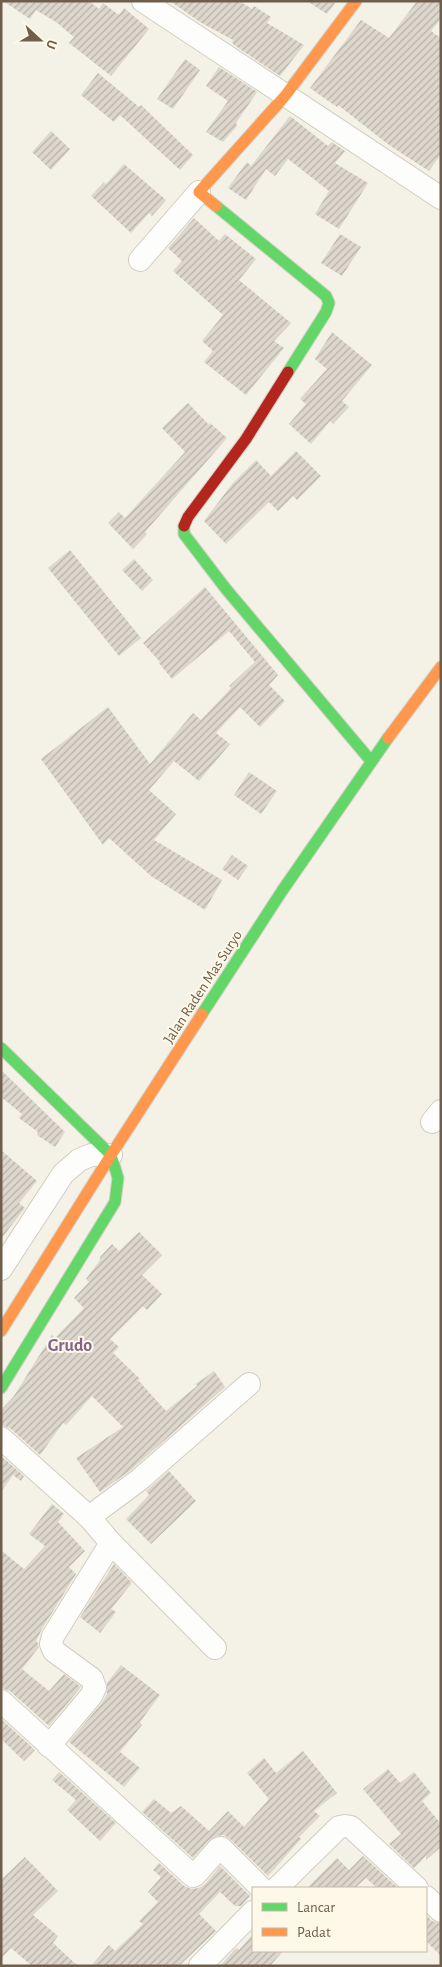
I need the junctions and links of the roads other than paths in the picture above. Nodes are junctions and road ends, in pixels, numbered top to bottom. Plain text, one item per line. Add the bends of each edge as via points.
1 (143, 1) edge
2 (356, 1) edge
3 (285, 96) junction
4 (199, 192) junction
5 (441, 198) edge
6 (140, 260) dead end
7 (436, 681) edge
8 (372, 761) junction
9 (1, 1048) edge
10 (111, 1155) junction
11 (1, 1270) edge
12 (1, 1331) edge
13 (249, 1384) dead end
14 (1, 1388) edge
15 (1, 1438) edge
16 (89, 1517) junction
17 (111, 1543) junction
18 (215, 1648) dead end
19 (1, 1701) edge
20 (49, 1746) junction
21 (261, 1887) edge
22 (277, 1887) edge
23 (416, 1887) edge
24 (427, 1898) edge
25 (441, 1911) edge
26 (252, 1913) edge
27 (200, 1966) edge

1 - 3 street
2 - 3 street
3 - 4 street
3 - 5 street
4 - 6 street
4 - 8 street via 326,296 329,303 246,439 188,517 184,534 226,589
7 - 8 street, Jalan Raden Mas Suryo
8 - 10 street, Jalan Raden Mas Suryo via 282,891
9 - 10 street
10 - 11 street via 91,1155 79,1160 63,1174
10 - 12 street, Jalan Raden Mas Suryo
10 - 14 street via 118,1178 115,1202
13 - 16 street via 139,1480
15 - 16 street
16 - 17 street
17 - 18 street
17 - 20 street via 53,1636 51,1644 54,1651 92,1679 95,1688
19 - 20 street
20 - 21 street via 193,1876 221,1848
22 - 23 street via 339,1828 345,1826 350,1827
24 - 25 street
26 - 27 street

